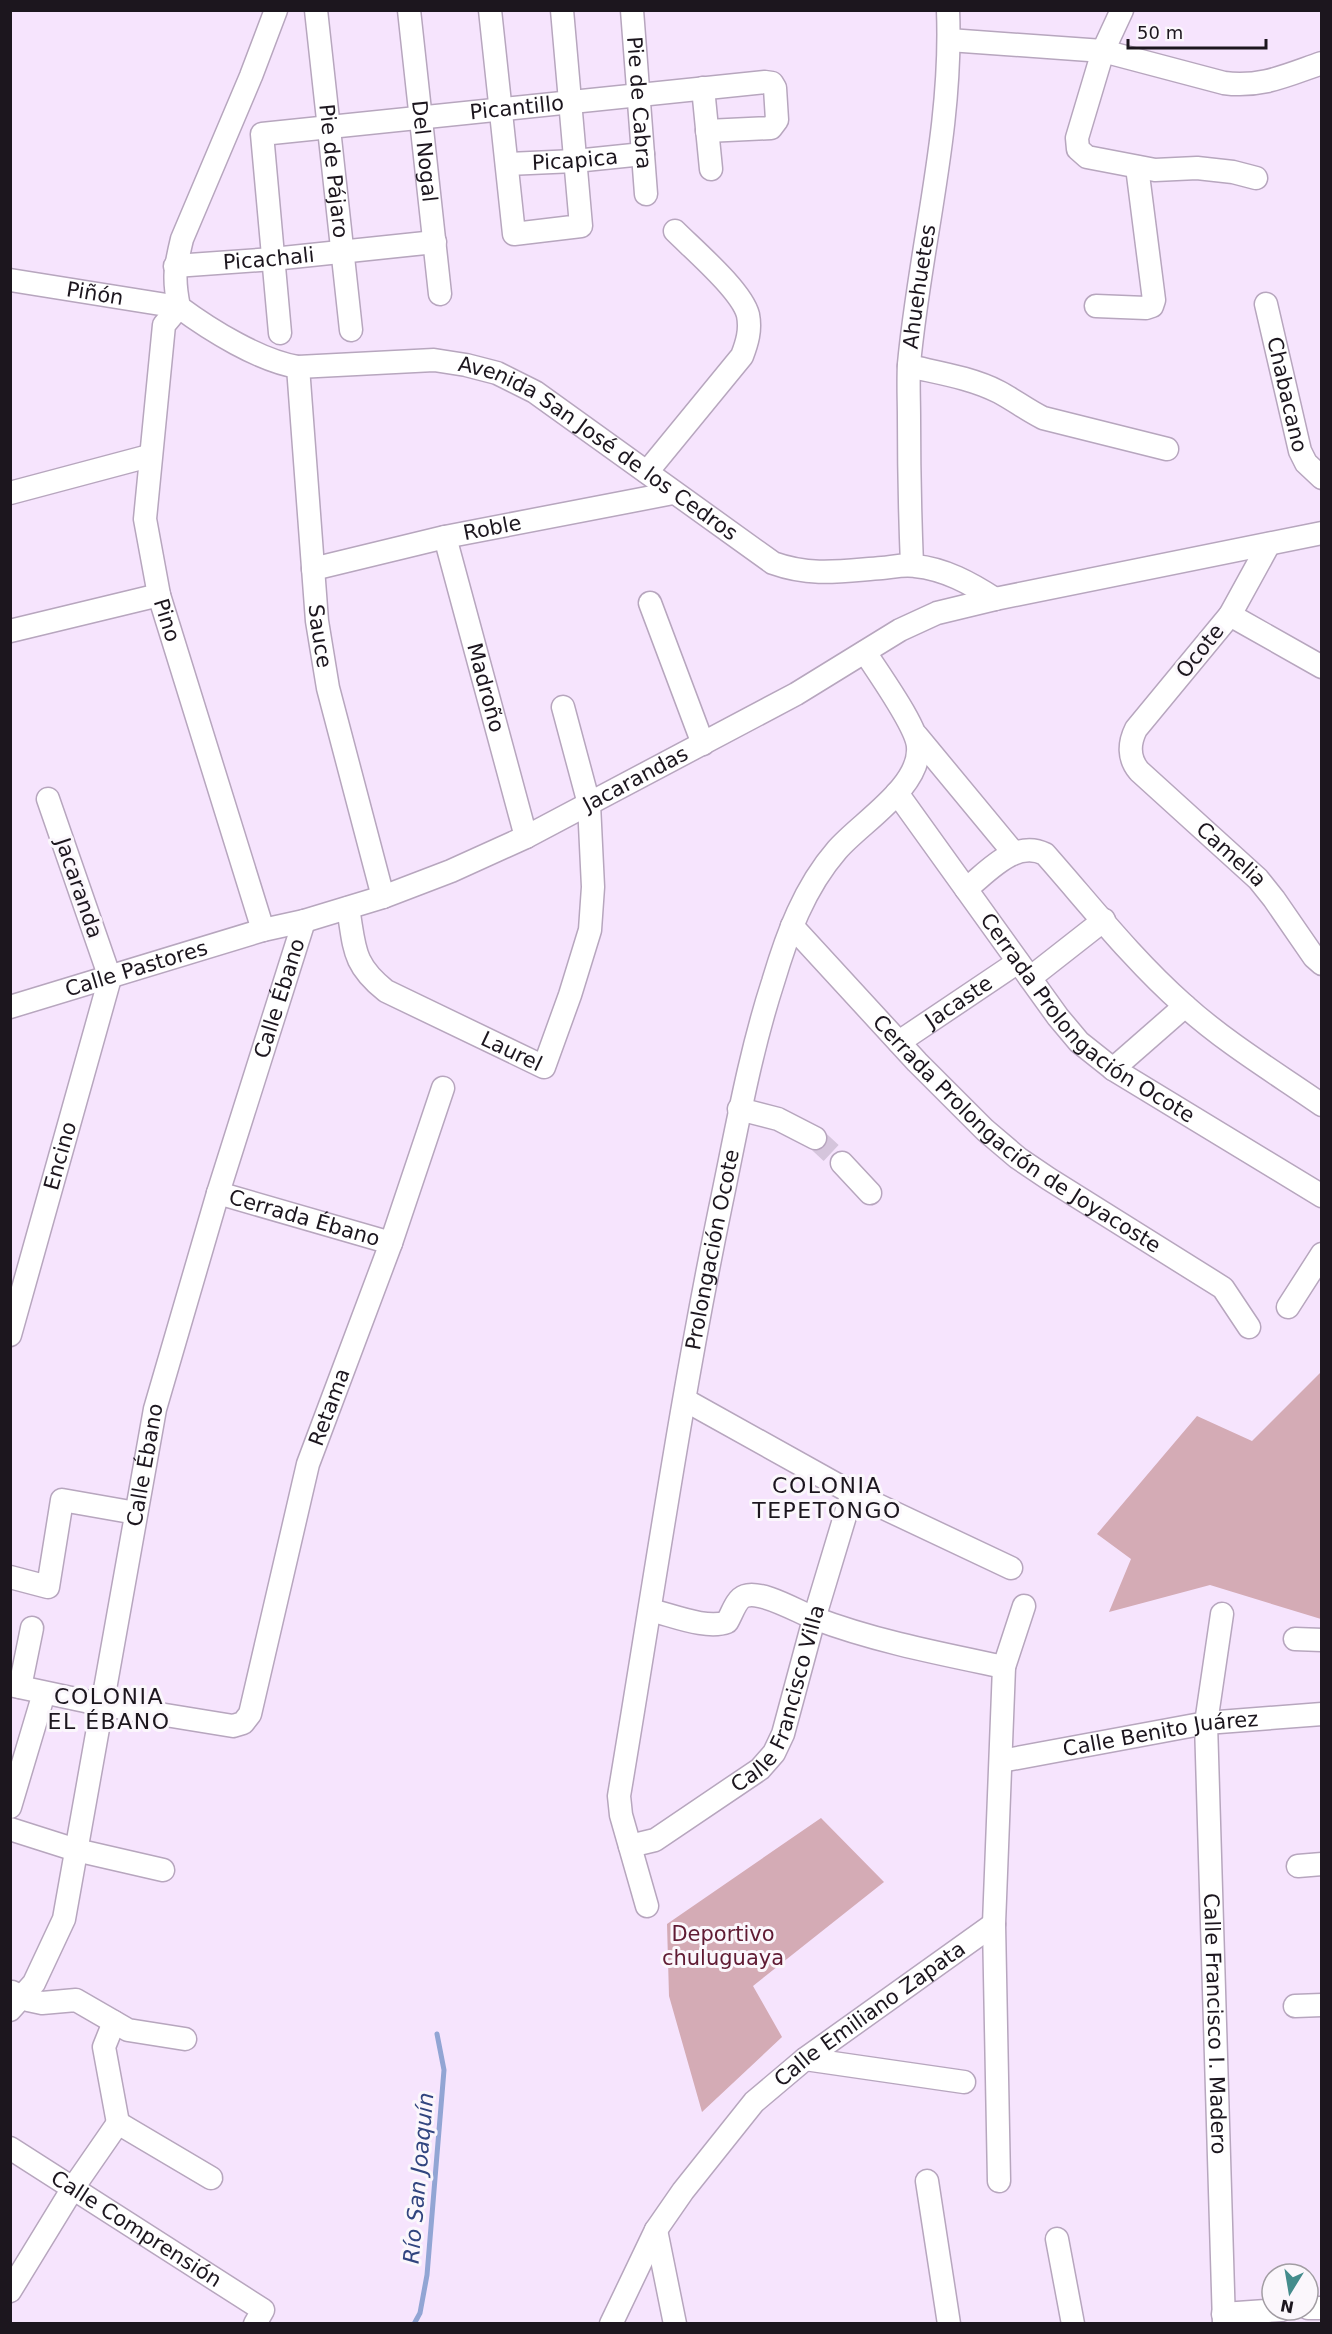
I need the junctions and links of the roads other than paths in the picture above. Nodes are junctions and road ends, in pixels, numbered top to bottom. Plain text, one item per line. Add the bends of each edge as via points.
1 (276, 10) edge
2 (316, 10) edge
3 (409, 10) edge
4 (490, 10) edge
5 (562, 10) edge
6 (632, 10) edge
7 (948, 10) edge
8 (1122, 10) edge
9 (949, 40) junction
10 (1103, 51) junction
11 (1322, 63) edge
12 (703, 88) junction
13 (639, 95) junction
14 (570, 102) junction
15 (501, 110) junction
16 (422, 118) junction
17 (329, 128) junction
18 (707, 131) junction
19 (643, 154) junction
20 (575, 161) junction
21 (507, 164) junction
22 (1137, 167) junction
23 (711, 169) dead end
24 (1256, 178) dead end
25 (646, 194) dead end
26 (675, 231) dead end
27 (435, 242) junction
28 (343, 251) junction
29 (273, 259) junction
30 (175, 267) junction
31 (10, 280) edge
32 (440, 294) dead end
33 (1266, 304) dead end
34 (1096, 306) dead end
35 (179, 307) junction
36 (351, 330) dead end
37 (280, 333) dead end
38 (909, 366) junction
39 (297, 367) junction
40 (1167, 449) dead end
41 (149, 456) junction
42 (647, 472) junction
43 (1322, 478) edge
44 (673, 493) junction
45 (10, 494) edge
46 (1322, 533) edge
47 (445, 537) junction
48 (1269, 543) junction
49 (912, 565) junction
50 (313, 569) junction
51 (159, 595) junction
52 (995, 599) junction
53 (650, 603) dead end
54 (1230, 615) junction
55 (10, 631) edge
56 (865, 652) junction
57 (1322, 667) edge
58 (563, 707) dead end
59 (917, 736) junction
60 (702, 744) junction
61 (1131, 755) joint
62 (897, 793) junction
63 (48, 799) dead end
64 (589, 804) junction
65 (526, 837) junction
66 (1024, 851) junction
67 (966, 889) junction
68 (383, 897) junction
69 (348, 908) junction
70 (1104, 920) junction
71 (304, 921) junction
72 (792, 926) junction
73 (263, 930) junction
74 (1322, 964) edge
75 (1024, 970) junction
76 (110, 978) junction
77 (1185, 1006) junction
78 (10, 1007) edge
79 (899, 1042) junction
80 (1113, 1069) junction
81 (443, 1088) dead end
82 (1322, 1105) edge
83 (739, 1109) junction
84 (814, 1138) tunnel mouth
85 (842, 1164) tunnel mouth
86 (218, 1193) junction
87 (870, 1193) dead end
88 (1322, 1196) edge
89 (391, 1243) junction
90 (1322, 1254) edge
91 (1288, 1307) dead end
92 (1249, 1327) dead end
93 (10, 1335) edge
94 (685, 1400) junction
95 (852, 1493) junction
96 (136, 1513) junction
97 (1011, 1568) dead end
98 (10, 1577) edge
99 (1024, 1606) dead end
100 (650, 1610) junction
101 (1222, 1614) dead end
102 (814, 1618) junction
103 (32, 1628) dead end
104 (1295, 1639) dead end
105 (1322, 1640) edge
106 (1004, 1667) junction
107 (15, 1686) edge
108 (44, 1693) junction
109 (104, 1705) junction
110 (1322, 1714) edge
111 (1206, 1724) junction
112 (1001, 1761) junction
113 (10, 1807) edge
114 (10, 1829) edge
115 (630, 1846) junction
116 (76, 1850) junction
117 (1322, 1864) edge
118 (1298, 1866) dead end
119 (164, 1870) dead end
120 (647, 1906) dead end
121 (994, 1924) junction
122 (14, 1999) edge
123 (1322, 2005) edge
124 (1295, 2006) dead end
125 (114, 2022) junction
126 (185, 2039) dead end
127 (805, 2060) junction
128 (964, 2082) dead end
129 (118, 2122) junction
130 (10, 2148) edge
131 (211, 2178) dead end
132 (927, 2181) dead end
133 (999, 2181) dead end
134 (74, 2188) junction
135 (656, 2230) junction
136 (1057, 2239) dead end
137 (10, 2291) edge
138 (1260, 2313) edge
139 (259, 2317) edge
140 (1223, 2319) edge
141 (611, 2324) edge
142 (675, 2324) edge
143 (949, 2324) edge
144 (1073, 2324) edge

1 - 30 street via 194,207
2 - 17 street, Pie de Pájaro
3 - 16 street, Del Nogal
4 - 15 street
5 - 14 street
6 - 13 street, Pie de Cabra
7 - 9 street, Ahuehuetes
8 - 10 street
9 - 10 street
9 - 38 street, Ahuehuetes via 942,148 921,266
10 - 11 street via 1244,86
10 - 22 street via 1077,138 1078,149 1087,157
12 - 13 street, Picantillo
12 - 18 street
12 - 18 street, Picantillo via 765,82 776,88 777,120 771,128
13 - 14 street, Picantillo
13 - 19 street, Pie de Cabra
14 - 15 street, Picantillo
14 - 20 street
15 - 16 street, Picantillo
15 - 21 street
16 - 17 street, Picantillo
16 - 27 street, Del Nogal
17 - 28 street, Pie de Pájaro
17 - 29 street, Picantillo via 262,134
18 - 23 street
19 - 20 street, Picapica
19 - 25 street, Pie de Cabra
20 - 21 street, Picapica
20 - 21 street via 581,226 514,234
22 - 24 street via 1163,171 1197,168
22 - 34 street via 1154,300 1146,308
26 - 42 street via 738,294 748,315 749,336 742,356
27 - 28 street, Picachali
27 - 32 street, Del Nogal
28 - 29 street, Picachali
28 - 36 street, Pie de Pájaro
29 - 30 street, Picachali
29 - 37 street
30 - 35 street
31 - 35 street, Piñón
33 - 43 street, Chabacano via 1300,451
35 - 39 street, Avenida San José de los Cedros via 218,333 282,364
35 - 41 street, Pino via 164,324
38 - 40 street via 978,384 1043,417
38 - 49 street, Ahuehuetes
39 - 42 street, Avenida San José de los Cedros via 434,360 497,373 535,392
39 - 50 street, Sauce
41 - 45 street
41 - 51 street, Pino via 145,519
42 - 44 street, Avenida San José de los Cedros
44 - 47 street, Roble
44 - 49 street, Avenida San José de los Cedros via 773,563 792,570 812,573
46 - 48 street
47 - 50 street, Roble
47 - 65 street, Madroño
48 - 52 street
48 - 54 street, Ocote
49 - 52 street, Avenida San José de los Cedros via 960,579
50 - 68 street, Sauce via 328,688
51 - 55 street
51 - 73 street, Pino
52 - 56 street, Jacarandas via 937,613
53 - 60 street
54 - 57 street
54 - 61 street, Ocote via 1136,729 1131,738
56 - 59 street
56 - 60 street, Jacarandas
58 - 64 street
59 - 62 street, Prolongación Ocote via 918,761
59 - 66 street
60 - 64 street, Jacarandas
61 - 74 street, Camelia via 1139,771 1258,879
62 - 67 street, Cerrada Prolongación Ocote
62 - 72 street, Prolongación Ocote via 838,849 817,876
63 - 76 street, Jacaranda
64 - 65 street, Jacarandas
64 - 69 street, Laurel via 594,887 590,930 544,1067 386,991 370,979 357,957
65 - 68 street, Jacarandas
66 - 67 street
66 - 70 street via 1045,854
67 - 75 street, Cerrada Prolongación Ocote
68 - 69 street, Jacarandas
69 - 71 street, Jacarandas
70 - 75 street, Jacaste
70 - 77 street
71 - 73 street, Jacarandas
71 - 86 street, Calle Ébano
72 - 79 street, Cerrada Prolongación de Joyacoste
72 - 83 street, Prolongación Ocote via 772,983
73 - 76 street, Calle Pastores
75 - 79 street, Jacaste
75 - 80 street, Cerrada Prolongación Ocote via 1079,1042
76 - 78 street, Calle Pastores
76 - 93 street, Encino
77 - 80 street
77 - 82 street
79 - 92 street, Cerrada Prolongación de Joyacoste via 1018,1158 1223,1288
80 - 88 street, Cerrada Prolongación Ocote
81 - 89 street, Retama
83 - 84 street via 778,1119
83 - 94 street, Prolongación Ocote via 694,1332
85 - 87 street
86 - 89 street, Cerrada Ébano
86 - 96 street, Calle Ébano via 155,1409
89 - 109 street, Retama via 308,1464 250,1714 243,1724 233,1726
90 - 91 street
94 - 95 street
94 - 100 street, Prolongación Ocote
95 - 97 street
95 - 102 street, Calle Francisco Villa
96 - 98 street via 62,1500 48,1587
96 - 109 street, Calle Ébano
99 - 106 street
100 - 102 street via 719,1625 727,1622 745,1596 756,1595
100 - 115 street, Prolongación Ocote via 619,1796
101 - 111 street, Calle Francisco I. Madero
102 - 106 street via 922,1650
102 - 115 street, Calle Francisco Villa via 783,1734 774,1753 760,1769 656,1840
103 - 107 street
104 - 105 street
106 - 112 street
107 - 108 street
108 - 109 street
108 - 113 street
109 - 116 street, Calle Ébano
110 - 111 street, Calle Benito Juárez
111 - 112 street, Calle Benito Juárez
111 - 140 street, Calle Francisco I. Madero
112 - 121 street
114 - 116 street
115 - 120 street, Prolongación Ocote
116 - 119 street
116 - 122 street, Calle Ébano via 64,1919 34,1983
117 - 118 street
121 - 127 street, Calle Emiliano Zapata
121 - 133 street
122 - 125 street via 76,2000
123 - 124 street
125 - 126 street via 128,2030
125 - 129 street via 104,2047
127 - 128 street
127 - 135 street, Calle Emiliano Zapata via 754,2102
129 - 131 street
129 - 134 street
130 - 134 street, Calle Comprensión
132 - 143 street
134 - 137 street
134 - 139 street, Calle Comprensión
135 - 141 street, Calle Emiliano Zapata
135 - 142 street
136 - 144 street
138 - 140 street

